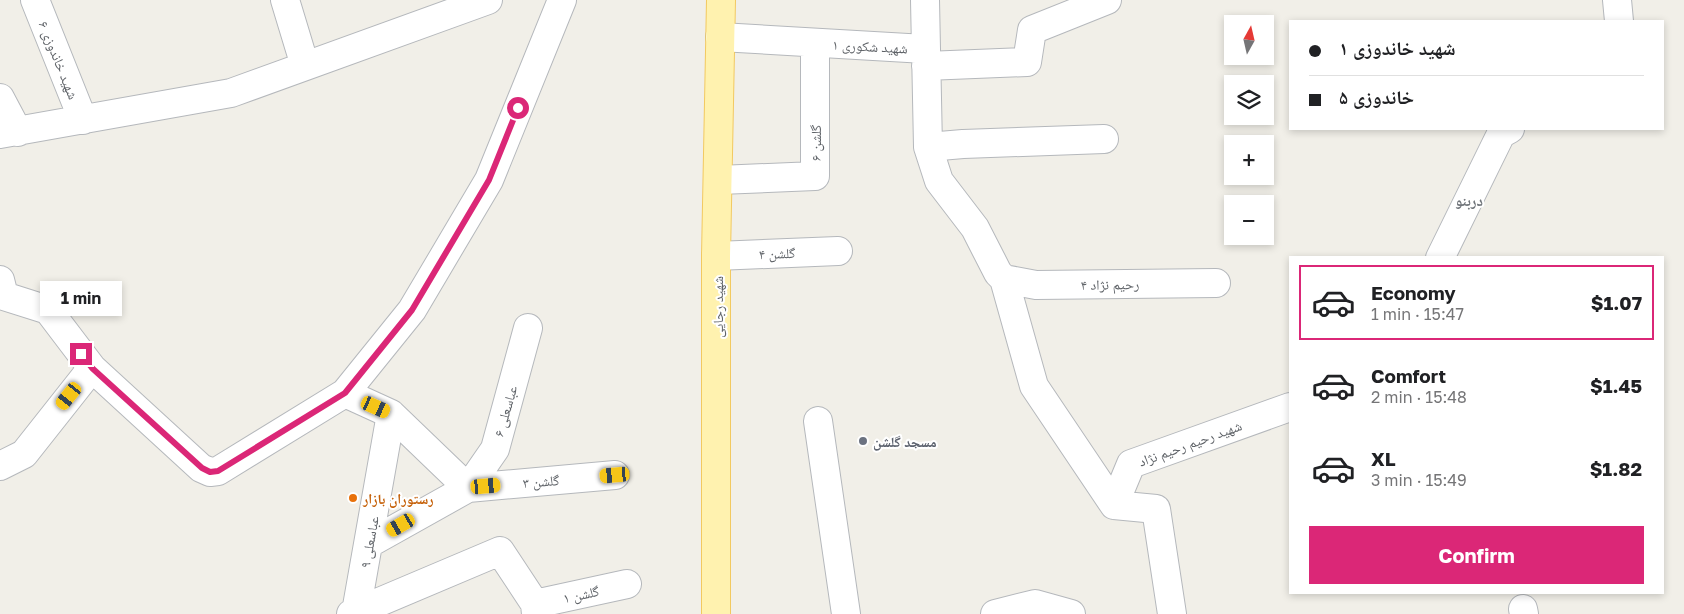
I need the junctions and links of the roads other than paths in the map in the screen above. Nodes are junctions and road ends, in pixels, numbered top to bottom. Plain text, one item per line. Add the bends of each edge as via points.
1 (35, 0) edge
2 (285, 0) edge
3 (488, 0) edge
4 (562, 0) edge
5 (721, 0) edge
6 (925, 0) edge
7 (1107, 0) edge
8 (1617, 0) edge
9 (1619, 20) edge
10 (720, 37) junction
11 (815, 43) junction
12 (925, 58) junction
13 (305, 66) junction
14 (0, 98) edge
15 (83, 120) junction
16 (1508, 130) edge
17 (9, 133) edge
18 (1104, 139) dead end
19 (928, 147) junction
20 (719, 180) junction
21 (838, 250) dead end
22 (716, 256) junction
23 (1441, 256) edge
24 (1004, 279) junction
25 (0, 280) edge
26 (1216, 283) dead end
27 (528, 328) dead end
28 (92, 368) junction
29 (345, 393) junction
30 (1289, 407) edge
31 (391, 414) junction
32 (818, 421) dead end
33 (0, 466) edge
34 (615, 475) dead end
35 (468, 488) junction
36 (1114, 504) junction
37 (368, 544) junction
38 (627, 584) dead end
39 (535, 609) edge
40 (354, 613) edge
41 (716, 614) edge
42 (846, 614) edge
43 (994, 614) edge
44 (1071, 614) edge
45 (1172, 614) edge

1 - 15 street, ۶ شهید خاندوزی
2 - 13 street
3 - 13 street
4 - 29 street via 489,180 412,310
5 - 10 main road, شهید رجایی
6 - 12 street
7 - 12 street, ۱ شهید شکوری via 1032,30 1027,62
8 - 9 street
10 - 11 street, ۱ شهید شکوری
10 - 20 main road, شهید رجایی
11 - 12 street, ۱ شهید شکوری
11 - 20 street, ۶ گلشن via 815,176
12 - 19 street
13 - 15 street via 231,93
14 - 17 street
15 - 17 street
16 - 23 street via 1501,134
18 - 19 street
19 - 24 street via 939,181 975,228
20 - 22 main road, شهید رجایی
21 - 22 street, ۴ گلشن
22 - 41 main road, شهید رجایی
24 - 26 street, رحیم نژاد ۴ via 1036,285
24 - 36 street via 1034,386
25 - 28 street via 4,296 48,310
27 - 35 street, ۶ عباسعلی via 494,449
28 - 29 street via 210,472 218,471
28 - 33 street via 24,454
29 - 31 street
30 - 36 street, شهید رحیم رحیم نژاد via 1131,464
31 - 35 street
31 - 37 street, ۹ عباسعلی
32 - 42 street
34 - 35 street, ۳ گلشن
35 - 37 street
36 - 45 street via 1156,509
37 - 40 street, ۹ عباسعلی
38 - 39 street, ۱ گلشن
39 - 40 street via 500,551
43 - 44 street via 1035,604

